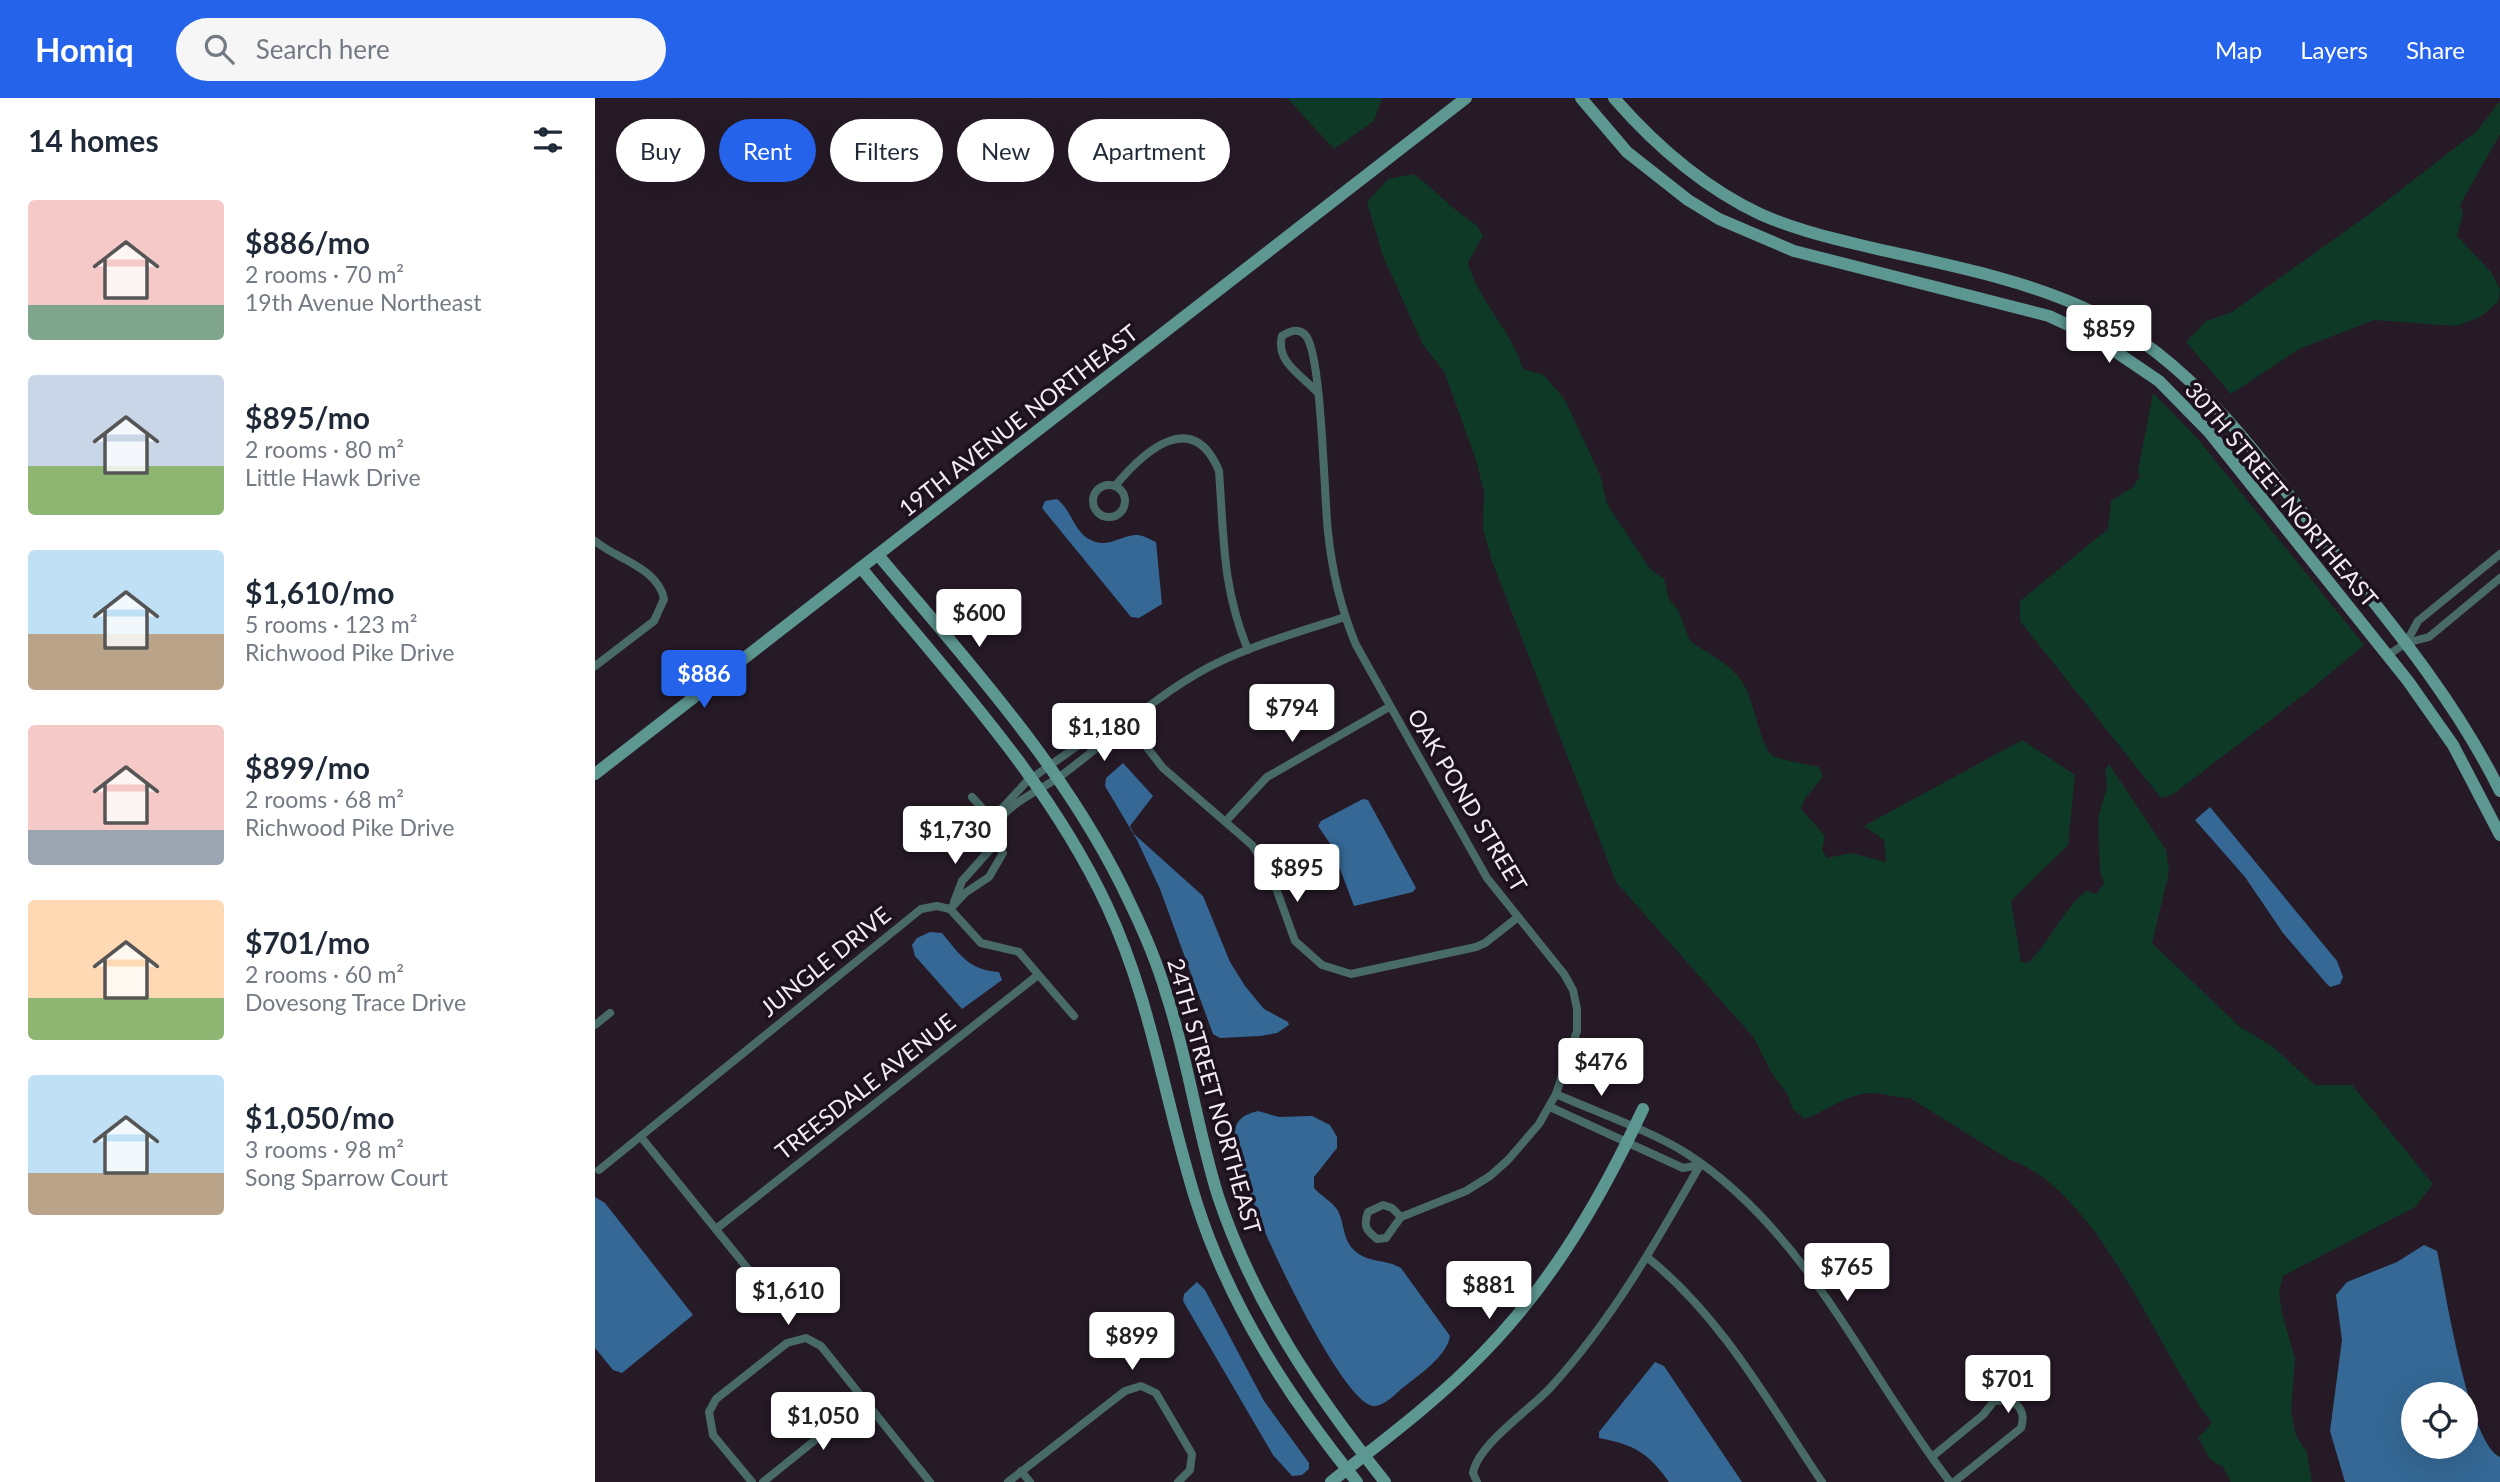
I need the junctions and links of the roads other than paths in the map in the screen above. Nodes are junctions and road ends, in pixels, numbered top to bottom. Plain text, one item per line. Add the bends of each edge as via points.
1 (1466, 98) edge
2 (1581, 98) edge
3 (1614, 98) edge
4 (1318, 393) junction
5 (1115, 486) junction
6 (595, 541) edge
7 (2500, 554) edge
8 (879, 556) junction
9 (862, 569) junction
10 (2500, 578) edge
11 (1345, 617) junction
12 (2406, 643) junction
13 (1248, 650) junction
14 (2388, 655) junction
15 (595, 666) edge
16 (1389, 707) junction
17 (1127, 722) junction
18 (1050, 765) junction
19 (595, 774) edge
20 (1059, 777) junction
21 (1032, 778) junction
22 (1040, 790) junction
23 (2500, 791) edge
24 (972, 797) dead end
25 (996, 814) junction
26 (1226, 821) junction
27 (995, 827) junction
28 (2500, 835) edge
29 (996, 843) junction
30 (950, 909) junction
31 (1518, 917) junction
32 (1038, 975) junction
33 (610, 1013) dead end
34 (1074, 1016) dead end
35 (595, 1025) edge
36 (1556, 1094) junction
37 (1550, 1107) junction
38 (1643, 1109) dead end
39 (1634, 1129) junction
40 (641, 1137) junction
41 (1628, 1142) junction
42 (1700, 1165) junction
43 (599, 1170) dead end
44 (1401, 1217) junction
45 (716, 1228) junction
46 (1648, 1258) junction
47 (748, 1269) dead end
48 (865, 1400) junction
49 (1364, 1456) junction
50 (1933, 1456) junction
51 (1347, 1469) junction
52 (1021, 1471) junction
53 (752, 1482) edge
54 (763, 1482) edge
55 (930, 1482) edge
56 (1008, 1482) edge
57 (1030, 1482) edge
58 (1178, 1482) edge
59 (1331, 1482) edge
60 (1357, 1482) edge
61 (1385, 1482) edge
62 (1477, 1482) edge
63 (1822, 1482) edge
64 (1952, 1482) edge

1 - 8 street, 19TH AVENUE NORTHEAST
2 - 14 street, 30TH STREET NORTHEAST via 1636,159 1688,201 1719,219 1794,251 2049,316 2128,357 2209,432
3 - 12 street, 30TH STREET NORTHEAST via 1665,152 1762,215 1804,231 2044,291 2084,308 2156,350 2218,408
4 - 4 street, OAK POND STREET via 1283,357 1279,348 1282,336 1290,331 1307,337
4 - 11 street, OAK POND STREET via 1328,531
5 - 5 street via 1105,485 1094,495 1095,509 1103,516 1119,513 1125,504 1123,493
5 - 13 street via 1160,443 1176,438 1193,440 1213,456 1219,471 1226,583
6 - 15 street via 610,554 650,573 664,598 654,621
7 - 12 street via 2418,621
8 - 9 street, 19TH AVENUE NORTHEAST
8 - 18 street, 24TH STREET NORTHEAST
9 - 19 street, 19TH AVENUE NORTHEAST
9 - 21 street, 24TH STREET NORTHEAST
10 - 12 street via 2429,636
11 - 13 street
11 - 16 street, OAK POND STREET
12 - 14 street
12 - 23 street, 30TH STREET NORTHEAST via 2469,732
13 - 17 street via 1199,673
14 - 28 street, 30TH STREET NORTHEAST via 2453,745
16 - 26 street via 1267,776
16 - 31 street, OAK POND STREET via 1487,878
17 - 18 street via 1090,737
17 - 20 street
17 - 26 street via 1163,768
18 - 20 street, 24TH STREET NORTHEAST
18 - 21 street
20 - 22 street
20 - 49 street, 24TH STREET NORTHEAST via 1130,902 1166,991 1202,1141 1240,1252 1290,1353
21 - 22 street, 24TH STREET NORTHEAST
21 - 25 street
22 - 27 street via 1012,807
22 - 51 street, 24TH STREET NORTHEAST via 1076,846 1125,948 1156,1040 1197,1205 1219,1261 1273,1367
24 - 25 street
25 - 27 street
26 - 31 street via 1266,864 1296,941 1315,960 1335,970 1351,974 1476,947
27 - 29 street
29 - 30 street via 962,881
29 - 30 street via 1003,853 999,865
30 - 32 street via 981,943 1019,952
30 - 40 street, JUNGLE DRIVE via 927,907 915,912
31 - 36 street, OAK POND STREET via 1573,990 1577,1031
32 - 34 street
32 - 45 street, TREESDALE AVENUE
33 - 35 street
36 - 37 street, OAK POND STREET
36 - 39 street
37 - 41 street
37 - 44 street, OAK POND STREET via 1529,1138 1490,1176 1466,1191
38 - 39 street
39 - 41 street
39 - 42 street via 1686,1153
40 - 43 street, JUNGLE DRIVE
40 - 45 street
41 - 42 street via 1683,1168
41 - 49 street via 1585,1223 1510,1324 1468,1369
42 - 46 street
42 - 50 street via 1757,1214 1801,1264
44 - 44 street, OAK POND STREET via 1386,1238 1377,1239 1364,1223 1368,1212 1383,1205
45 - 47 street
46 - 62 street via 1614,1310 1551,1388 1479,1455 1473,1473
46 - 63 street via 1719,1329
48 - 53 street via 821,1346 806,1338 787,1343 716,1399 709,1412 713,1435
48 - 54 street
48 - 55 street
49 - 51 street
49 - 61 street, 24TH STREET NORTHEAST
50 - 64 street
50 - 64 street via 1994,1401 2011,1400 2019,1406 2021,1428
51 - 59 street
51 - 60 street, 24TH STREET NORTHEAST
52 - 56 street
52 - 57 street
52 - 58 street via 1125,1391 1142,1386 1156,1393 1192,1454 1190,1470

